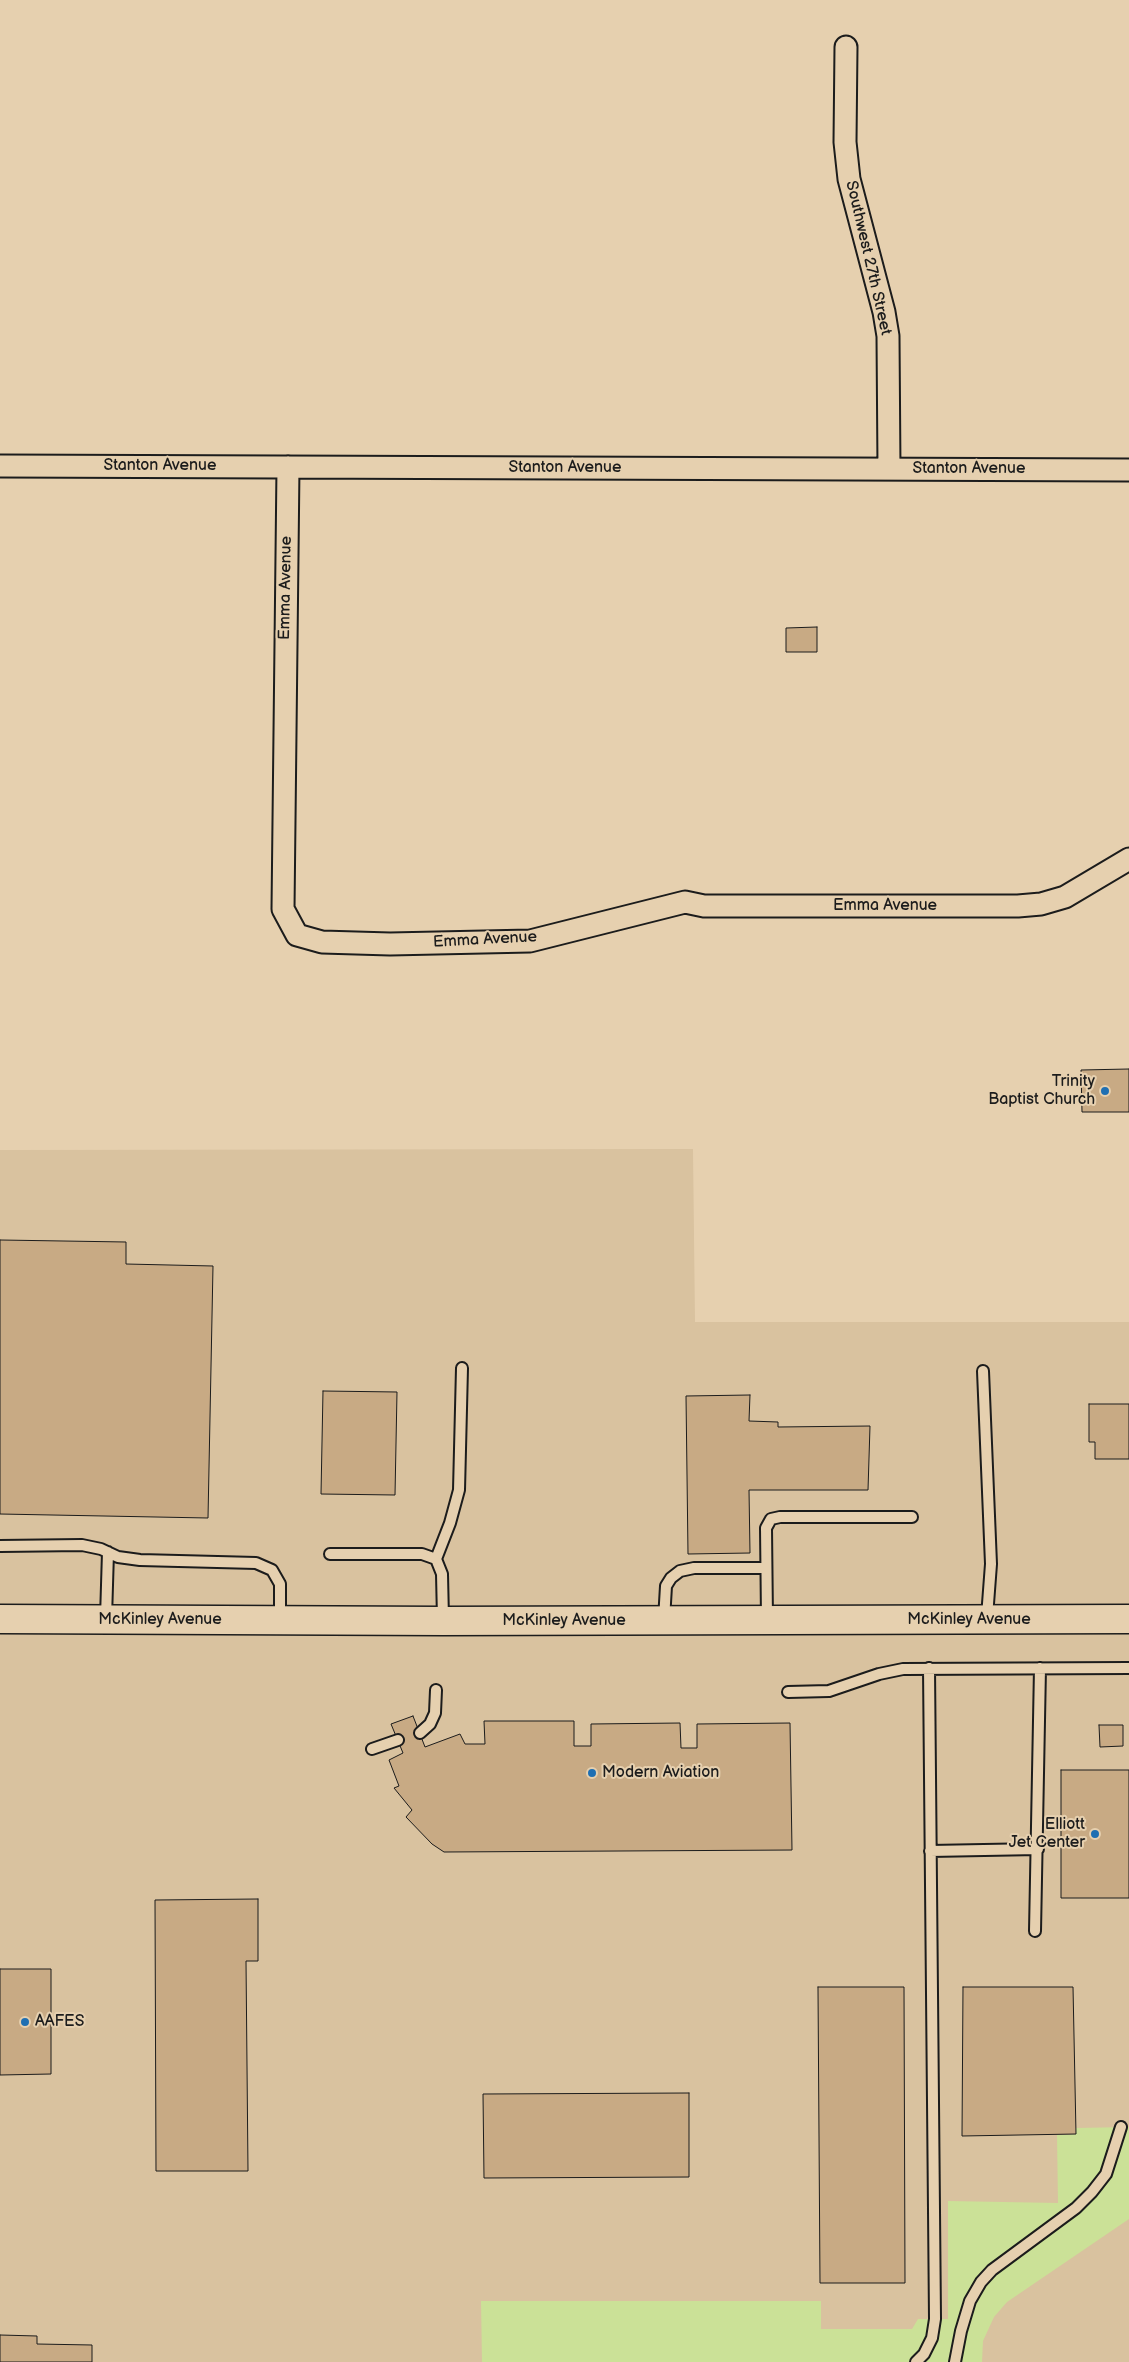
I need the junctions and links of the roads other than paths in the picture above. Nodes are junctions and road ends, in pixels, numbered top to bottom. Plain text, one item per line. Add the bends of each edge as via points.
1 (846, 48) dead end
2 (0, 466) edge
3 (288, 467) junction
4 (889, 469) junction
5 (1129, 470) edge
6 (1129, 859) edge
7 (462, 1368) dead end
8 (983, 1371) dead end
9 (912, 1517) dead end
10 (0, 1546) edge
11 (108, 1552) junction
12 (330, 1554) dead end
13 (436, 1559) junction
14 (766, 1568) junction
15 (0, 1619) edge
16 (1129, 1619) edge
17 (106, 1620) junction
18 (280, 1620) junction
19 (767, 1620) junction
20 (987, 1620) junction
21 (443, 1621) junction
22 (664, 1621) junction
23 (928, 1668) junction
24 (1040, 1668) junction
25 (1129, 1668) edge
26 (436, 1690) dead end
27 (788, 1692) dead end
28 (420, 1733) dead end
29 (398, 1740) dead end
30 (372, 1749) dead end
31 (1038, 1849) junction
32 (930, 1852) junction
33 (1035, 1931) dead end
34 (1121, 2127) dead end
35 (916, 2362) edge
36 (955, 2362) edge

1 - 4 street, Southwest 27th Street via 845,142 849,179 888,336
2 - 3 street, Stanton Avenue
3 - 4 street, Stanton Avenue
3 - 6 street, Emma Avenue via 283,909 297,935 322,942 530,941 685,902 714,906 1026,906 1066,897
4 - 5 street, Stanton Avenue
7 - 13 lane via 459,1490
8 - 20 lane via 990,1564
9 - 14 lane via 771,1519 766,1528
10 - 11 lane via 82,1545
11 - 17 lane
11 - 18 lane via 140,1560 256,1563 272,1570 280,1584
12 - 13 lane via 422,1554
13 - 21 lane via 442,1574
14 - 19 lane
14 - 22 lane via 694,1568 680,1571 666,1586
15 - 17 main road, McKinley Avenue
16 - 20 main road, McKinley Avenue
17 - 18 main road, McKinley Avenue
18 - 21 main road, McKinley Avenue
19 - 20 main road, McKinley Avenue
19 - 22 main road, McKinley Avenue
21 - 22 main road, McKinley Avenue
23 - 24 lane
23 - 27 lane via 878,1674 829,1691
23 - 32 lane
24 - 25 lane
24 - 31 lane
26 - 28 lane via 435,1713 430,1724
29 - 30 lane
31 - 32 lane
31 - 33 lane via 1034,1873
32 - 35 lane via 935,2319 932,2338
34 - 36 lane via 1106,2174 1092,2192 981,2282 970,2301

